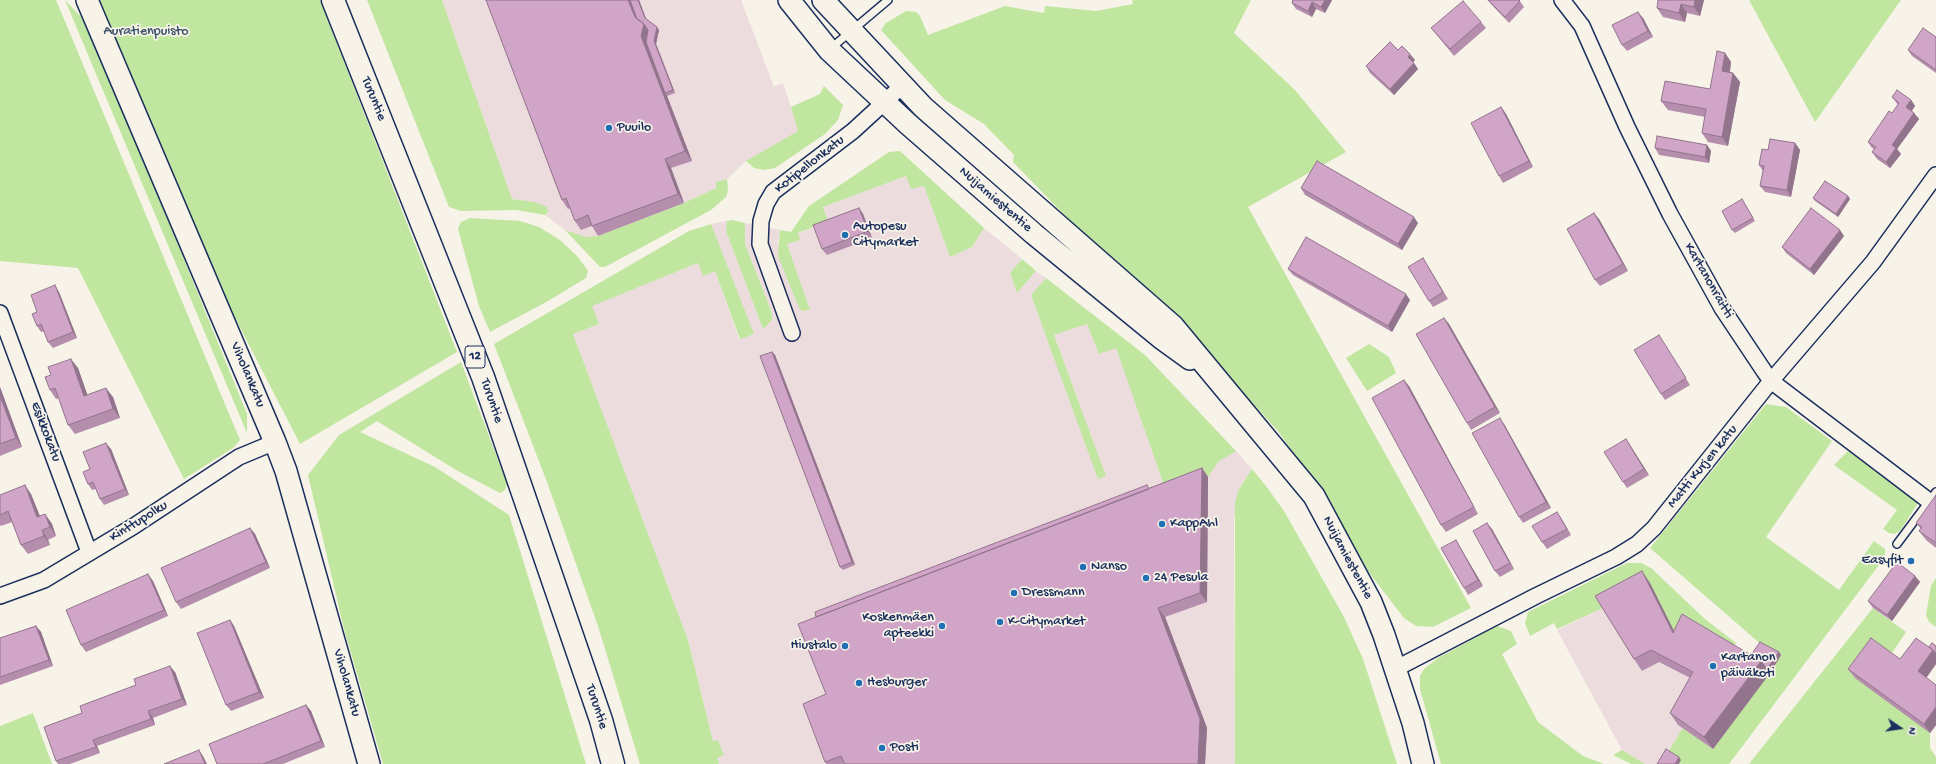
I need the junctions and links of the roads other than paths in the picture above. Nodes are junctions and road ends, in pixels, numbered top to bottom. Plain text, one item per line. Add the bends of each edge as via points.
1 (87, 0) edge
2 (333, 0) edge
3 (790, 0) edge
4 (823, 0) edge
5 (888, 0) edge
6 (1562, 0) edge
7 (851, 32) junction
8 (829, 50) junction
9 (902, 86) junction
10 (885, 103) junction
11 (1936, 175) edge
12 (0, 313) edge
13 (792, 334) dead end
14 (1219, 381) junction
15 (1771, 381) junction
16 (275, 442) junction
17 (1932, 496) edge
18 (1897, 544) dead end
19 (89, 552) junction
20 (0, 596) edge
21 (1395, 669) junction
22 (369, 764) edge
23 (613, 764) edge
24 (1423, 764) edge

1 - 16 main road, Viholankatu
2 - 23 highway, Turuntie / 12 via 483,377 601,720
3 - 8 main road, Nuijamiestentie
4 - 7 main road, Nuijamiestentie
5 - 7 lane
6 - 15 street, Kartanonraitti via 1582,26 1668,211 1722,308
7 - 8 lane
7 - 9 main road, Nuijamiestentie
8 - 10 main road, Nuijamiestentie
9 - 10 street, Kotipellonkatu
9 - 14 main road, Nuijamiestentie via 1173,326
10 - 13 street, Kotipellonkatu via 853,131 773,192 766,204 761,221 760,244
10 - 14 main road, Nuijamiestentie via 1034,234 1161,338
11 - 15 street, Matti Kurjen katu via 1873,262
12 - 19 street, Esikkokatu
14 - 21 main road, Nuijamiestentie via 1314,496 1371,602
15 - 17 street, Kartanonraitti
15 - 21 street, Matti Kurjen katu via 1654,528 1637,544
16 - 19 street, Kinttupolku via 239,457 134,526
16 - 22 main road, Viholankatu via 286,471
17 - 18 lane
19 - 20 street, Kinttupolku via 44,580
21 - 24 main road, Nuijamiestentie

